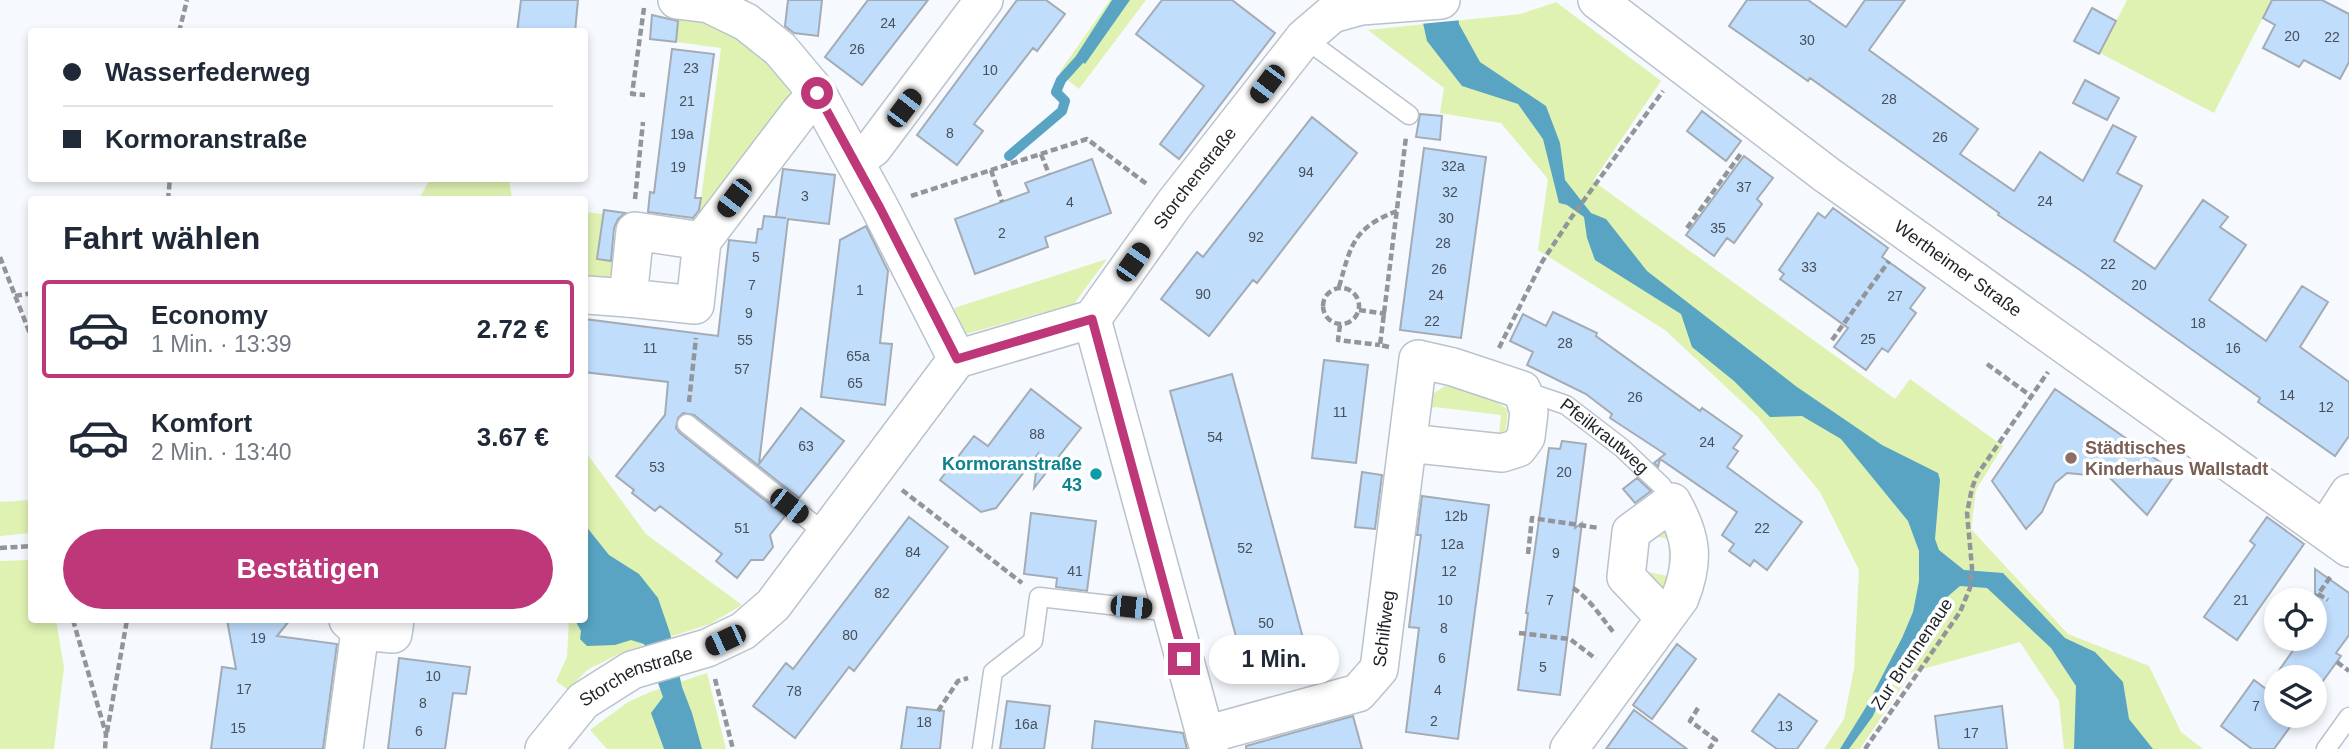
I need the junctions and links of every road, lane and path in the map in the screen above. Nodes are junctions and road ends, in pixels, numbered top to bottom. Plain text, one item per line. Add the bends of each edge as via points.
1 (187, 0) edge
2 (645, 0) edge
3 (1597, 0) edge
4 (698, 1) edge
5 (1428, 1) edge
6 (978, 2) edge
7 (180, 28) edge
8 (1304, 38) junction
9 (1682, 65) junction
10 (817, 93) junction
11 (645, 95) dead end
12 (1409, 115) joint
13 (643, 122) dead end
14 (1747, 145) dead end
15 (1041, 154) junction
16 (855, 161) junction
17 (991, 170) junction
18 (1049, 174) dead end
19 (1002, 202) dead end
20 (1174, 204) junction
21 (880, 208) junction
22 (1397, 211) junction
23 (1687, 228) dead end
24 (635, 231) junction
25 (702, 241) junction
26 (1895, 253) dead end
27 (0, 257) edge
28 (1339, 287) junction
29 (28, 294) edge
30 (588, 295) edge
31 (15, 296) junction
32 (628, 298) junction
33 (695, 305) junction
34 (1359, 310) junction
35 (1385, 314) junction
36 (1092, 319) junction
37 (1340, 325) junction
38 (28, 329) edge
39 (1832, 340) dead end
40 (1380, 345) junction
41 (2066, 347) junction
42 (957, 359) junction
43 (1418, 359) junction
44 (1987, 364) dead end
45 (1485, 377) junction
46 (1522, 390) junction
47 (2031, 396) junction
48 (687, 424) joint
49 (1408, 443) junction
50 (876, 469) junction
51 (2349, 492) edge
52 (1672, 502) junction
53 (1631, 532) junction
54 (826, 534) junction
55 (2337, 539) edge
56 (28, 546) edge
57 (0, 548) edge
58 (1528, 554) dead end
59 (1573, 588) dead end
60 (1039, 597) junction
61 (1171, 608) junction
62 (1665, 618) junction
63 (74, 623) edge
64 (126, 623) edge
65 (395, 623) edge
66 (354, 625) edge
67 (1519, 632) dead end
68 (700, 650) junction
69 (2337, 662) dead end
70 (1630, 666) junction
71 (2349, 671) edge
72 (993, 672) junction
73 (1698, 708) dead end
74 (938, 710) dead end
75 (2349, 717) edge
76 (106, 734) junction
77 (1207, 742) edge
78 (105, 749) edge
79 (344, 749) edge
80 (544, 749) edge
81 (733, 749) edge
82 (982, 749) edge
83 (1569, 749) edge
84 (1709, 749) edge
85 (1865, 749) edge
86 (2326, 749) edge

1 - 7 path
2 - 11 path via 632,94
3 - 9 street, Wertheimer Straße
4 - 10 street via 746,22 780,49
5 - 8 street, Storchenstraße via 1361,6 1332,14
6 - 16 street via 873,148
8 - 12 lane
8 - 20 street, Storchenstraße
9 - 41 street, Wertheimer Straße
9 - 45 path via 1542,262
10 - 16 street
10 - 25 street
12 - 22 path
13 - 24 path via 634,189
14 - 23 path
15 - 17 path
15 - 18 path
15 - 20 path via 1087,139
16 - 21 street
17 - 19 path
17 - 21 path
20 - 36 street, Storchenstraße
21 - 42 street
22 - 28 path via 1361,230
22 - 35 path
24 - 25 street
24 - 32 street
25 - 33 street
26 - 39 path
27 - 31 path
28 - 34 path via 1358,298
28 - 37 path via 1327,293 1322,306 1327,319
29 - 31 path
30 - 32 street
31 - 38 path
32 - 33 street
33 - 48 path via 699,318
34 - 35 path
34 - 37 path via 1352,321
35 - 40 path
36 - 42 street
36 - 61 street
37 - 40 path via 1338,340
40 - 43 path via 1401,348
41 - 47 path, Zur Brunnenaue
41 - 55 street, Wertheimer Straße
42 - 50 street, Storchenstraße
43 - 45 street
43 - 49 street, Schilfweg
44 - 47 path
45 - 46 street
46 - 49 street via 1529,412 1526,437 1518,448 1502,453
46 - 52 lane, Pfeilkrautweg via 1566,405 1622,447
47 - 85 path, Zur Brunnenaue via 1972,488 1967,513 1972,568 1960,612
48 - 54 lane
49 - 77 street, Schilfweg via 1378,668 1358,693
50 - 54 street, Storchenstraße
50 - 60 path
51 - 55 street, Wertheimer Straße
52 - 53 street
52 - 62 street, Pfeilkrautweg via 1689,537 1691,559 1680,598
53 - 58 path via 1532,518
53 - 62 street via 1626,578
54 - 68 street, Storchenstraße via 773,605 743,632
56 - 57 path
59 - 70 path via 1588,598 1618,638
60 - 61 lane
60 - 72 lane via 1033,641
61 - 77 street
62 - 70 street, Pfeilkrautweg
63 - 76 path
64 - 76 path
65 - 66 street via 393,634
66 - 79 street
67 - 70 path via 1570,639
68 - 80 street, Storchenstraße via 632,670 583,701
68 - 81 path
69 - 71 path
70 - 83 street, Pfeilkrautweg
72 - 74 path via 958,681
72 - 82 lane
73 - 84 path via 1690,721 1716,740
75 - 86 lane
76 - 78 path

